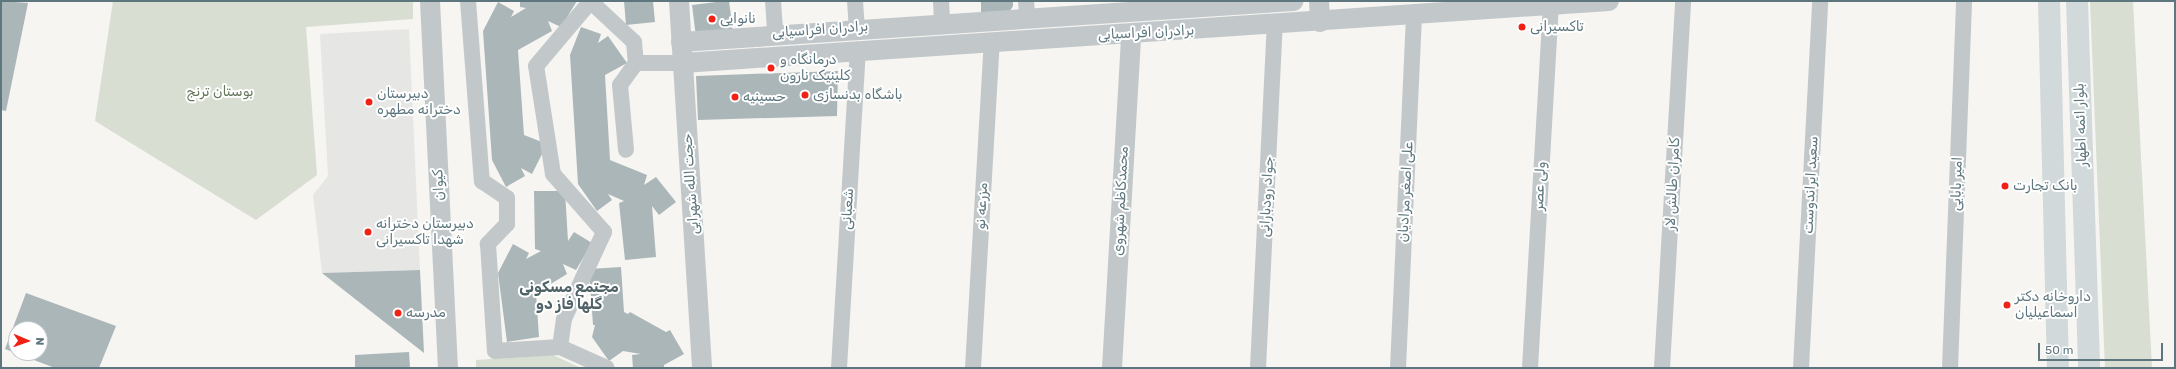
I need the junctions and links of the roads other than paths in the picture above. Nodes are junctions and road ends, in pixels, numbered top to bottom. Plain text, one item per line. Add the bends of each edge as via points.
1 (430, 1) edge
2 (468, 1) edge
3 (590, 1) edge
4 (679, 1) edge
5 (773, 1) edge
6 (855, 1) edge
7 (941, 1) edge
8 (1294, 1) edge
9 (1318, 1) edge
10 (1609, 1) edge
11 (1683, 1) edge
12 (1820, 1) edge
13 (1964, 1) edge
14 (2049, 1) edge
15 (2077, 1) edge
16 (1207, 4) edge
17 (1551, 5) junction
18 (1116, 6) edge
19 (1027, 9) edge
20 (1414, 15) junction
21 (942, 22) junction
22 (1320, 22) junction
23 (1275, 26) junction
24 (856, 28) junction
25 (775, 33) junction
26 (1131, 34) junction
27 (681, 42) junction
28 (992, 43) junction
29 (858, 50) junction
30 (636, 63) junction
31 (683, 63) junction
32 (626, 150) dead end
33 (560, 347) junction
34 (448, 368) edge
35 (608, 368) edge
36 (702, 368) edge
37 (839, 368) edge
38 (973, 368) edge
39 (1112, 368) edge
40 (1258, 368) edge
41 (1398, 368) edge
42 (1530, 368) edge
43 (1662, 368) edge
44 (1801, 368) edge
45 (1950, 368) edge
46 (2058, 368) edge
47 (2089, 368) edge

1 - 34 street, کیوان
2 - 33 street via 482,181 507,198 507,224 488,244 495,351
3 - 30 street via 634,42
3 - 33 street via 536,66 553,174 604,232 564,319
4 - 27 street, حجت الله شهرابی
5 - 25 street
6 - 24 street
7 - 21 street
8 - 16 street, برادران افراسیابی
9 - 22 street
10 - 17 street, برادران افراسیابی
11 - 43 street, کامران طالش لار
12 - 44 street, سعید ایراندوست
13 - 45 street, امیر بابایی
14 - 46 main road, بلوار ائمه اطهار
15 - 47 main road, بلوار ائمه اطهار
16 - 18 street, برادران افراسیابی
17 - 20 street, برادران افراسیابی
17 - 42 street, ولی عصر
18 - 19 street, برادران افراسیابی
19 - 21 street, برادران افراسیابی
20 - 22 street, برادران افراسیابی
20 - 41 street, علی اصغر مرادیان
21 - 24 street, برادران افراسیابی
22 - 23 street, برادران افراسیابی
23 - 26 street, برادران افراسیابی
23 - 40 street, جواد رودبارانی
24 - 25 street, برادران افراسیابی
25 - 27 street, برادران افراسیابی
26 - 28 street, برادران افراسیابی
26 - 39 street, محمدکاظم شهروی
27 - 31 street, حجت الله شهرابی
28 - 29 street, برادران افراسیابی
28 - 38 street, مزرعه نو
29 - 31 street, برادران افراسیابی
29 - 37 street, شعبانی
30 - 31 street
30 - 32 street via 620,85
31 - 36 street, حجت الله شهرابی
33 - 35 street

